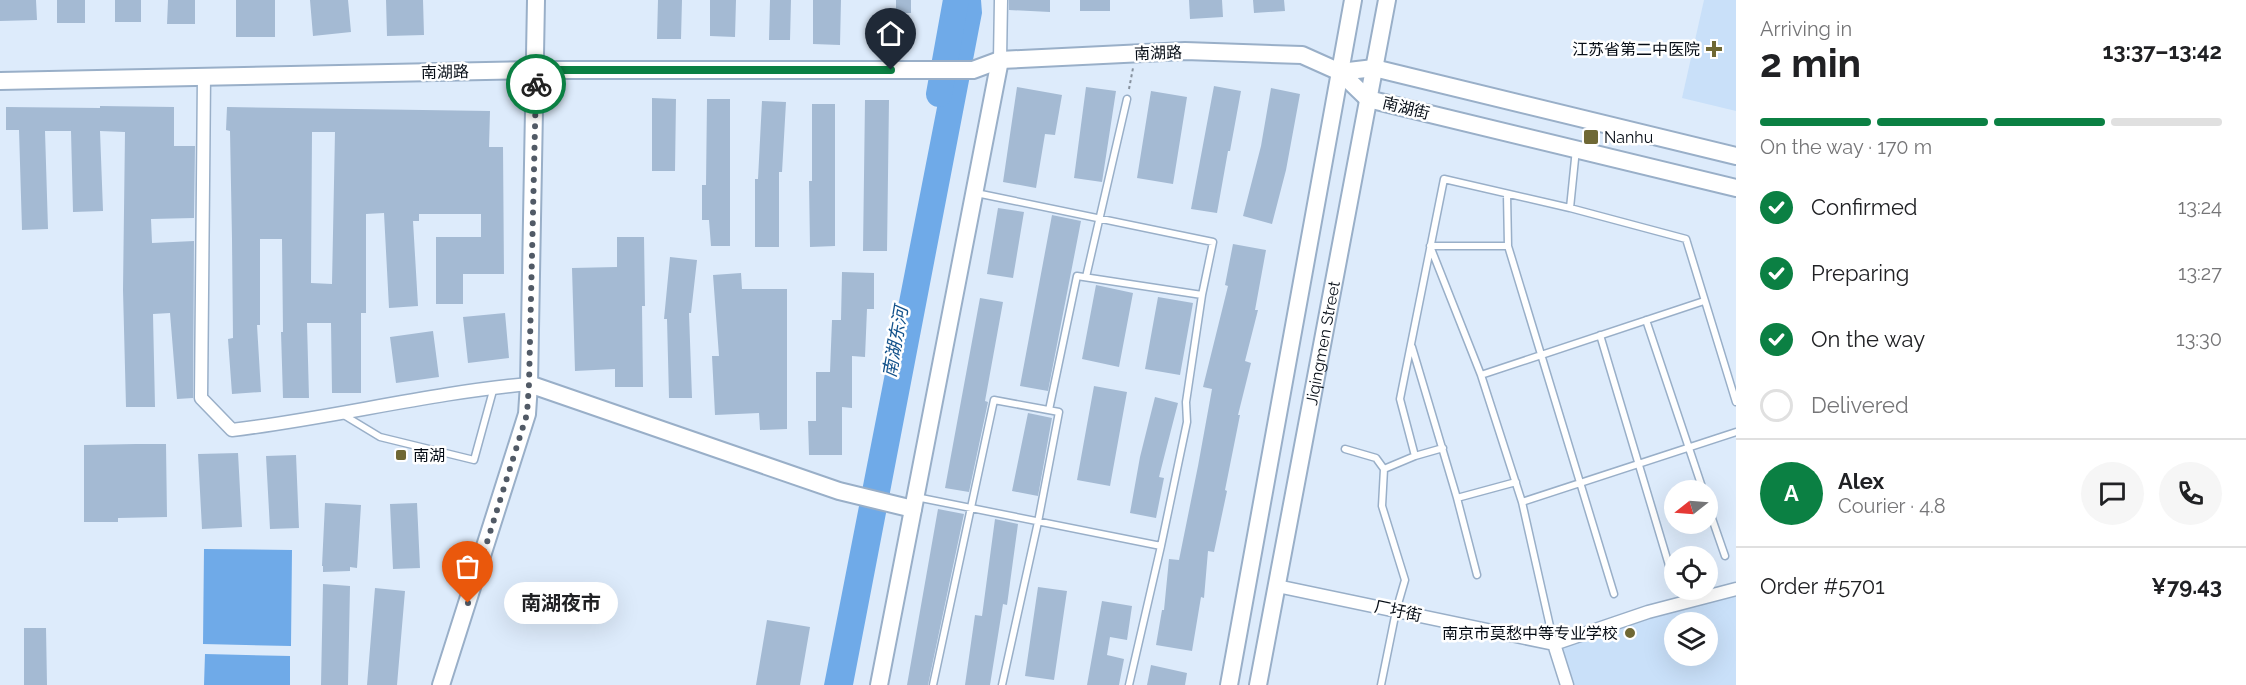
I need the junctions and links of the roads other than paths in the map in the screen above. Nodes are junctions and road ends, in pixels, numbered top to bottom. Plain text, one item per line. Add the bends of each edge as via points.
1 (536, 0) edge
2 (1001, 0) edge
3 (1353, 0) edge
4 (1387, 0) edge
5 (1000, 60) junction
6 (1374, 68) junction
7 (536, 70) junction
8 (1340, 72) junction
9 (204, 76) junction
10 (0, 81) edge
11 (1127, 99) road end
12 (1368, 99) junction
13 (1576, 149) junction
14 (1736, 156) edge
15 (1736, 188) edge
16 (973, 192) junction
17 (1507, 194) junction
18 (1570, 208) junction
19 (1099, 218) junction
20 (1430, 246) junction
21 (1508, 246) junction
22 (1086, 277) junction
23 (1202, 295) junction
24 (1704, 301) junction
25 (1646, 320) junction
26 (1600, 335) junction
27 (1411, 343) junction
28 (1541, 355) junction
29 (1481, 375) junction
30 (529, 384) junction
31 (494, 387) junction
32 (1736, 402) edge
33 (1049, 410) junction
34 (341, 414) junction
35 (1736, 432) edge
36 (1443, 448) junction
37 (1688, 448) junction
38 (1345, 449) dead end
39 (1415, 456) junction
40 (1638, 464) junction
41 (1384, 469) junction
42 (1699, 480) edge
43 (1516, 482) junction
44 (1580, 483) junction
45 (1457, 498) junction
46 (1522, 502) junction
47 (914, 503) junction
48 (971, 508) junction
49 (1038, 522) junction
50 (1717, 534) edge
51 (1161, 546) junction
52 (1664, 549) edge
53 (1725, 556) dead end
54 (1477, 575) dead end
55 (1277, 586) junction
56 (1736, 589) edge
57 (1614, 594) dead end
58 (1396, 611) junction
59 (1554, 644) junction
60 (441, 685) edge
61 (879, 685) edge
62 (933, 685) edge
63 (1002, 685) edge
64 (1129, 685) edge
65 (1229, 685) edge
66 (1258, 685) edge
67 (1381, 685) edge
68 (1567, 685) edge

1 - 7 street
2 - 5 street
3 - 8 street, Jiqingmen Street
4 - 6 street, Jiqingmen Street
5 - 7 street, 南湖路 via 973,70
5 - 8 street, 南湖路 via 1185,51 1302,55
5 - 16 street
6 - 8 street, 南湖街
6 - 12 street, Jiqingmen Street
6 - 14 street, 南湖街
7 - 9 street, 南湖路
7 - 30 street
8 - 12 street, 南湖街
8 - 65 street, Jiqingmen Street
9 - 10 street, 南湖路
9 - 34 street via 201,398 232,430
11 - 19 lane
12 - 13 street, 南湖街
12 - 55 street, Jiqingmen Street
13 - 15 street, 南湖街
13 - 18 lane
16 - 19 lane
16 - 47 street
17 - 18 lane
17 - 20 lane via 1444,179
17 - 21 lane
18 - 24 lane via 1686,239
19 - 22 lane
19 - 23 lane via 1213,242
20 - 21 lane
20 - 27 lane
20 - 29 lane
21 - 28 lane
22 - 23 lane
22 - 33 lane via 1077,276
23 - 51 lane via 1186,402 1187,422
24 - 25 lane
24 - 32 lane
25 - 26 lane
25 - 37 lane
26 - 28 lane
26 - 40 lane
27 - 36 lane
27 - 39 lane via 1400,399
28 - 29 lane
28 - 44 lane
29 - 43 lane
30 - 31 street
30 - 47 street via 839,491
30 - 60 street via 527,414
31 - 34 street
31 - 34 lane via 474,460 380,437
33 - 48 lane via 994,400
33 - 49 lane via 1059,412
35 - 37 lane
36 - 39 lane
36 - 45 lane
37 - 40 lane
37 - 42 lane
38 - 41 lane via 1376,458
39 - 41 lane
40 - 44 lane
40 - 52 lane
41 - 58 lane via 1382,506 1405,580
43 - 45 lane
43 - 46 lane
44 - 46 lane
44 - 57 lane
45 - 54 lane
46 - 59 lane
47 - 48 lane
47 - 61 street
48 - 49 lane
48 - 62 lane
49 - 51 lane
49 - 63 lane
50 - 53 lane
51 - 64 lane
55 - 58 street, 厂圩街
55 - 66 street, Jiqingmen Street
56 - 59 street via 1648,612
58 - 59 street, 厂圩街
58 - 67 lane
59 - 68 street

